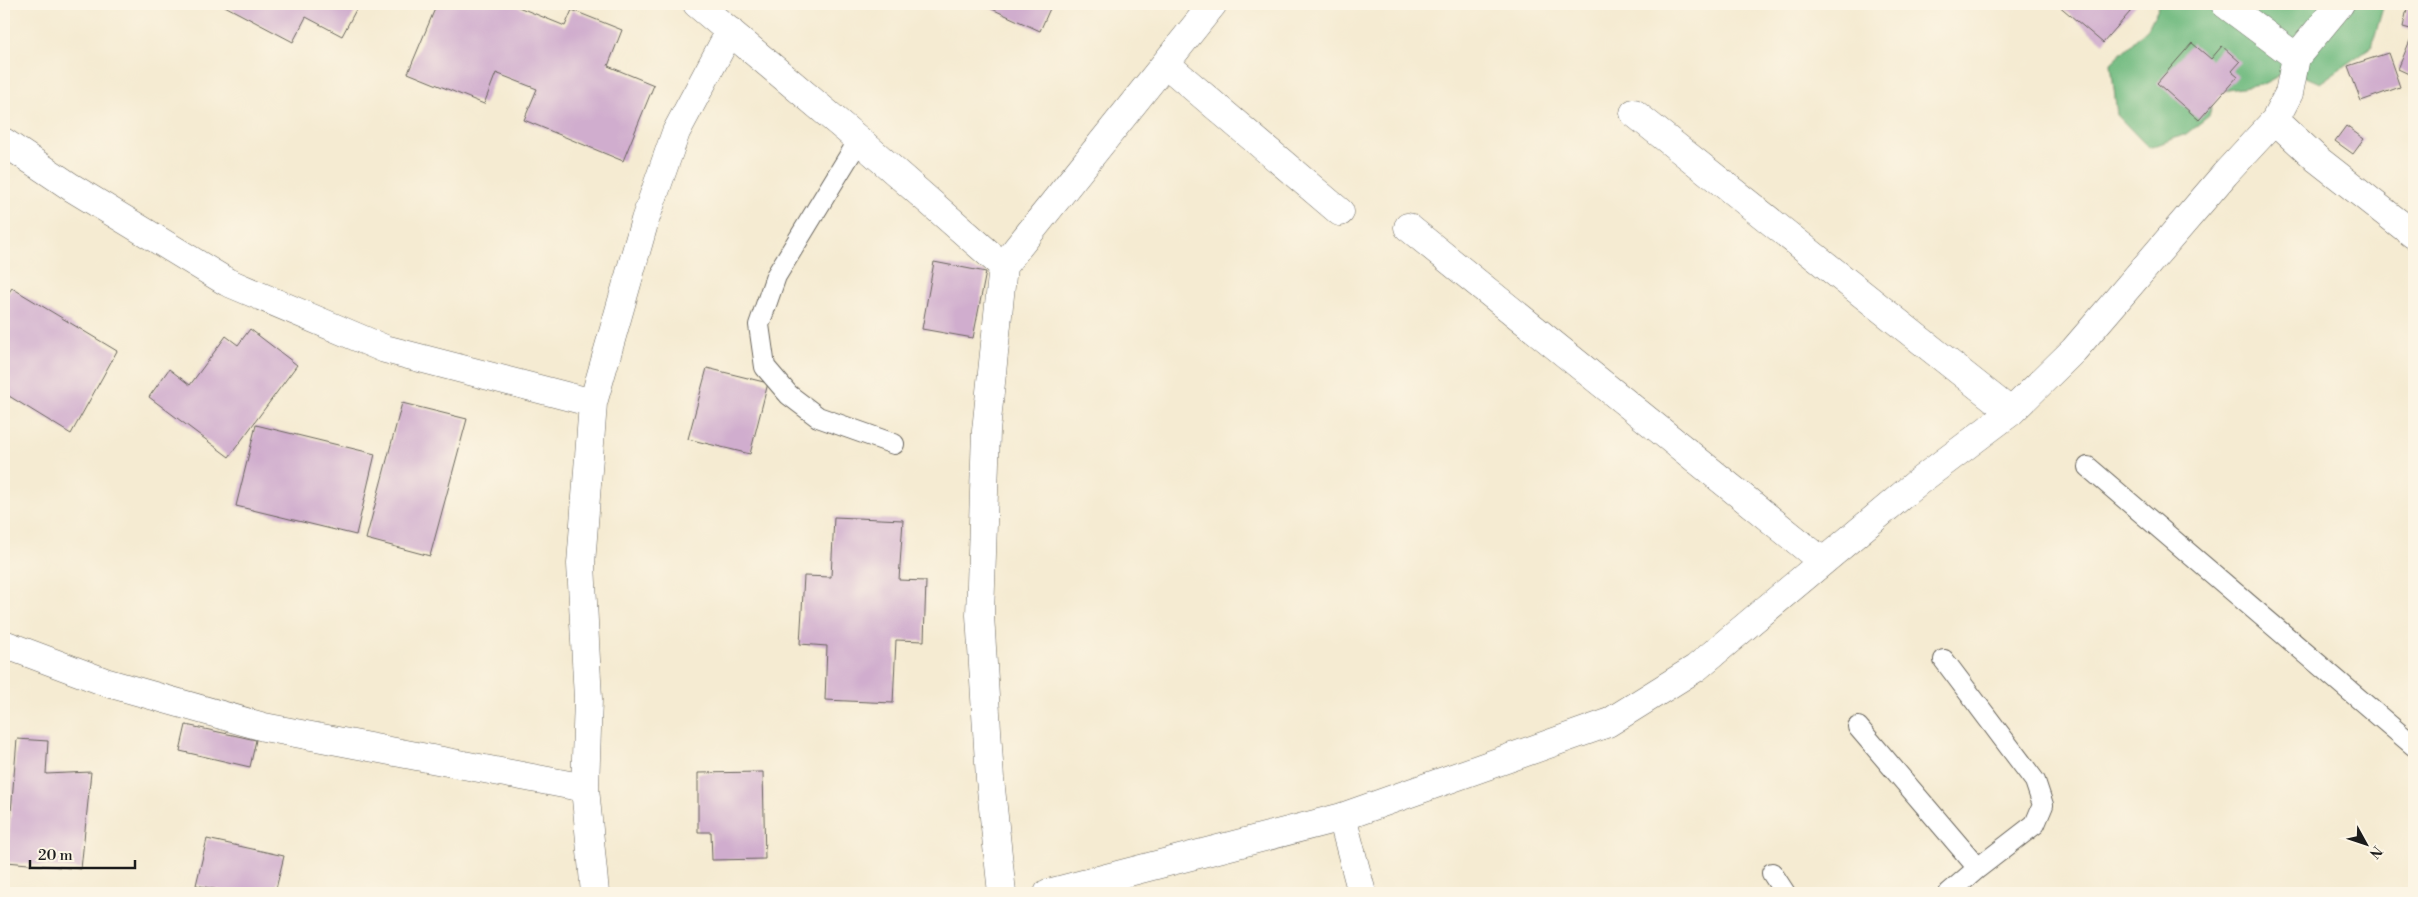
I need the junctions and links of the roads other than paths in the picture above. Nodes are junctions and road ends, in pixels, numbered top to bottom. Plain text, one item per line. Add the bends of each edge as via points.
1 (696, 4) edge
2 (1212, 4) edge
3 (2224, 4) edge
4 (2340, 4) edge
5 (730, 31) junction
6 (2296, 57) junction
7 (1166, 64) junction
8 (1634, 113) dead end
9 (2275, 120) junction
10 (859, 140) junction
11 (4, 142) edge
12 (1340, 212) dead end
13 (1408, 227) dead end
14 (2414, 235) edge
15 (1003, 266) junction
16 (593, 403) junction
17 (2011, 412) junction
18 (894, 444) dead end
19 (2088, 467) dead end
20 (1822, 561) junction
21 (4, 644) edge
22 (1944, 660) dead end
23 (1858, 727) dead end
24 (2414, 746) edge
25 (585, 788) junction
26 (1342, 817) junction
27 (1978, 868) junction
28 (1772, 873) dead end
29 (595, 893) edge
30 (1002, 893) edge
31 (1048, 893) edge
32 (1362, 893) edge
33 (1785, 893) edge
34 (1949, 893) edge

1 - 5 street
2 - 7 street
3 - 6 street
4 - 6 street
5 - 10 street
5 - 16 street via 676,132 645,220
6 - 9 street via 2289,93
7 - 12 street
7 - 15 street
8 - 17 street
9 - 14 street via 2317,158
9 - 17 street via 2074,350
10 - 15 street
10 - 18 lane via 776,276 759,325 765,367 789,395 818,417
11 - 16 street via 71,187 228,282 384,349
13 - 20 street
15 - 30 street via 986,431 980,614 990,779
16 - 25 street via 581,564 588,699
17 - 20 street via 1918,482
19 - 24 lane
20 - 26 street via 1696,668 1608,723
21 - 25 street via 108,683 264,727
22 - 27 lane via 2035,781 2043,805 2035,824
23 - 27 lane
25 - 29 street
26 - 31 street
26 - 32 street
27 - 34 lane
28 - 33 lane

